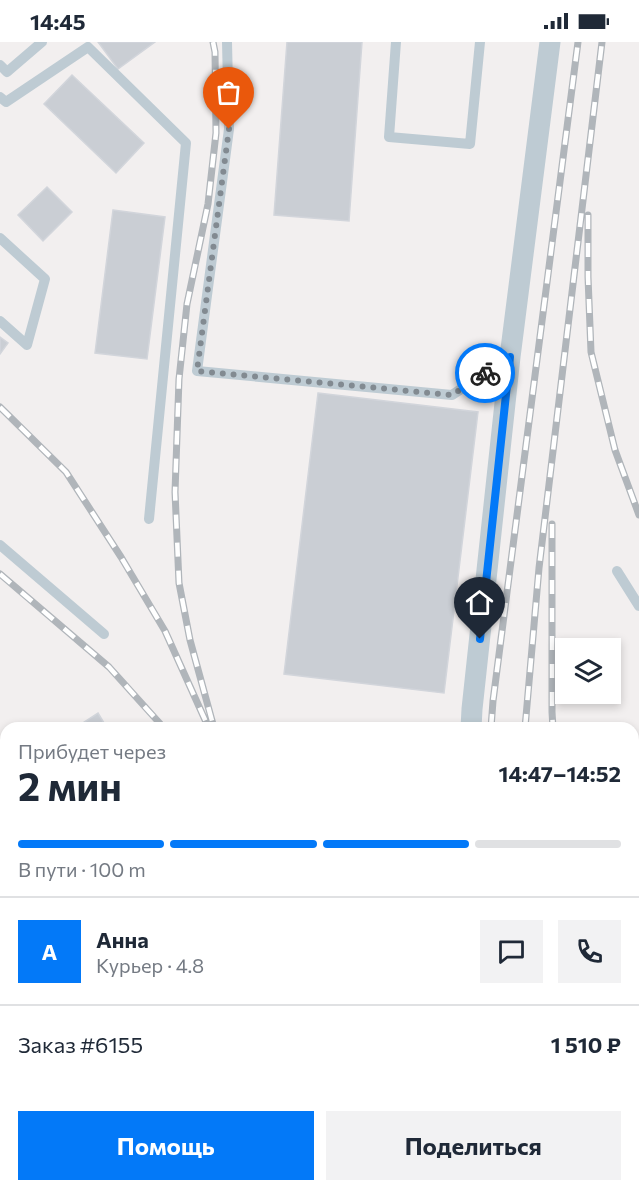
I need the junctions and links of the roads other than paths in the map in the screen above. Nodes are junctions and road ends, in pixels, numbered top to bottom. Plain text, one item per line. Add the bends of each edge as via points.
1 (42, 42) edge
2 (227, 42) edge
3 (396, 42) edge
4 (480, 42) edge
5 (550, 42) edge
6 (0, 65) edge
7 (0, 97) edge
8 (0, 238) edge
9 (0, 321) edge
10 (510, 357) junction
11 (149, 519) dead end
12 (0, 545) edge
13 (617, 571) dead end
14 (639, 606) edge
15 (104, 634) dead end
16 (471, 722) edge

1 - 6 lane via 6,72
2 - 10 lane via 229,129 197,371 452,395
3 - 4 lane via 389,137 470,144
5 - 10 street
7 - 11 lane via 6,102 88,47 186,143
8 - 9 lane via 45,279 27,345
10 - 16 street
12 - 15 lane
13 - 14 lane

